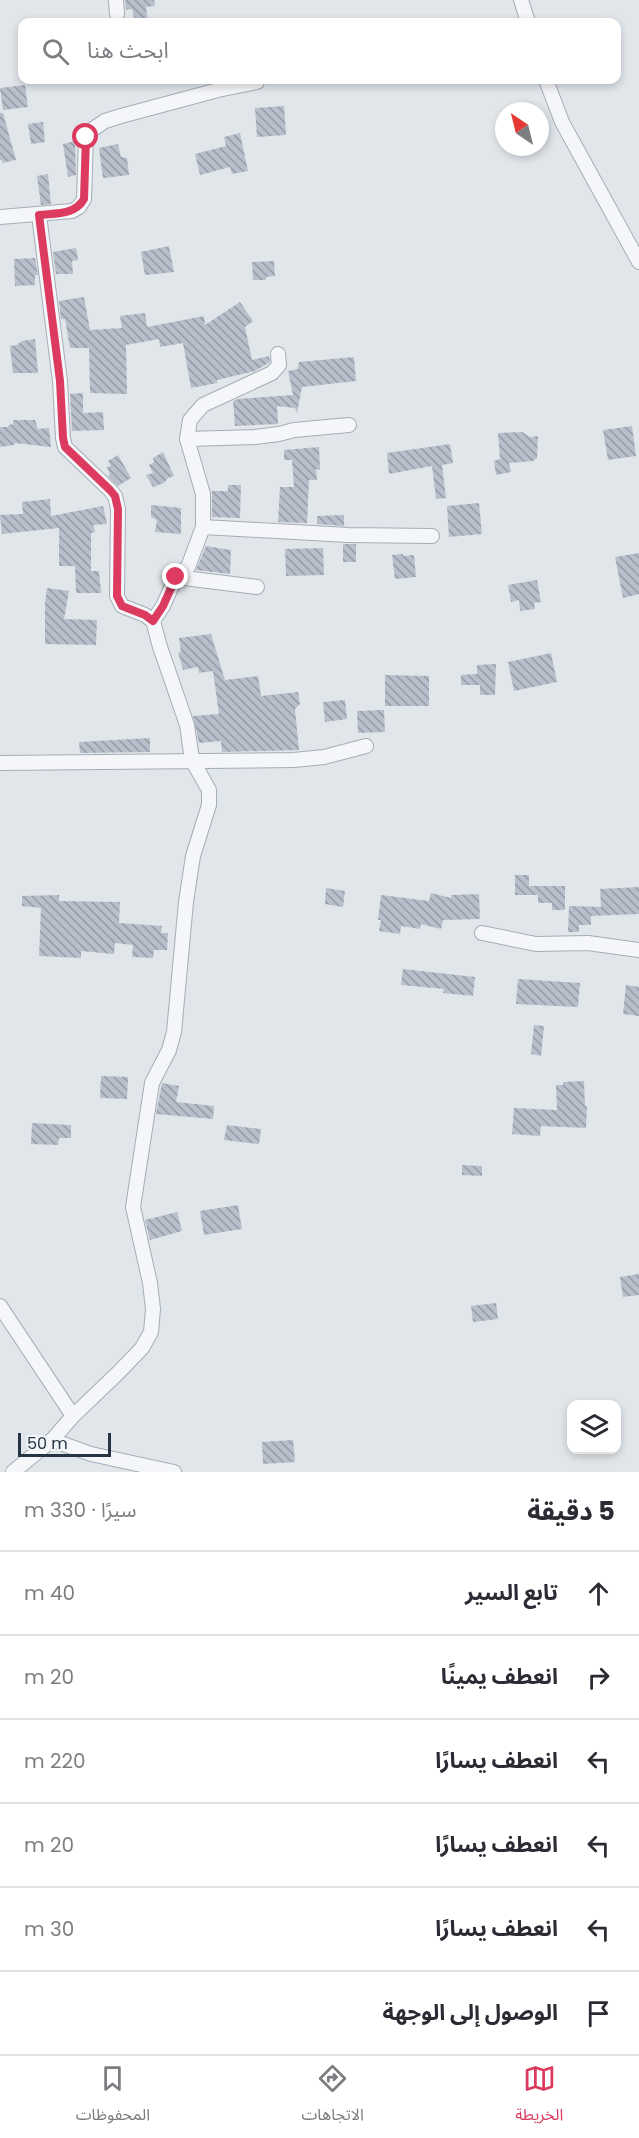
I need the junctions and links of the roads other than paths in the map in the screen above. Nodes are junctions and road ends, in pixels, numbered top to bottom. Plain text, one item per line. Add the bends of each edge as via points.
1 (522, 0) edge
2 (527, 18) edge
3 (248, 84) edge
4 (548, 84) edge
5 (39, 215) junction
6 (0, 217) edge
7 (639, 262) edge
8 (278, 354) dead end
9 (349, 424) dead end
10 (187, 439) junction
11 (203, 527) junction
12 (432, 536) dead end
13 (176, 577) junction
14 (257, 587) dead end
15 (153, 621) junction
16 (366, 746) dead end
17 (192, 760) junction
18 (0, 763) edge
19 (482, 933) dead end
20 (639, 950) edge
21 (0, 1306) edge
22 (73, 1416) junction
23 (52, 1440) junction
24 (13, 1472) edge
25 (174, 1472) edge

1 - 2 street
3 - 5 street via 105,121 86,137 84,199 79,207
4 - 7 street via 567,131
5 - 6 street
5 - 15 street via 65,447 115,496 117,596 122,606
8 - 10 street via 279,365 272,374 203,405 190,420
9 - 10 street via 255,437
10 - 11 street via 204,495
11 - 12 street
11 - 13 street via 188,567
13 - 14 street
13 - 15 street
15 - 17 street via 187,725
16 - 17 street via 294,760
17 - 18 street
17 - 22 street via 209,790 209,806 193,856 174,1032 152,1083 133,1208 150,1283 151,1332 142,1348
19 - 20 street via 536,944 588,943
21 - 22 street
22 - 23 street
23 - 24 street
23 - 25 street via 92,1454

